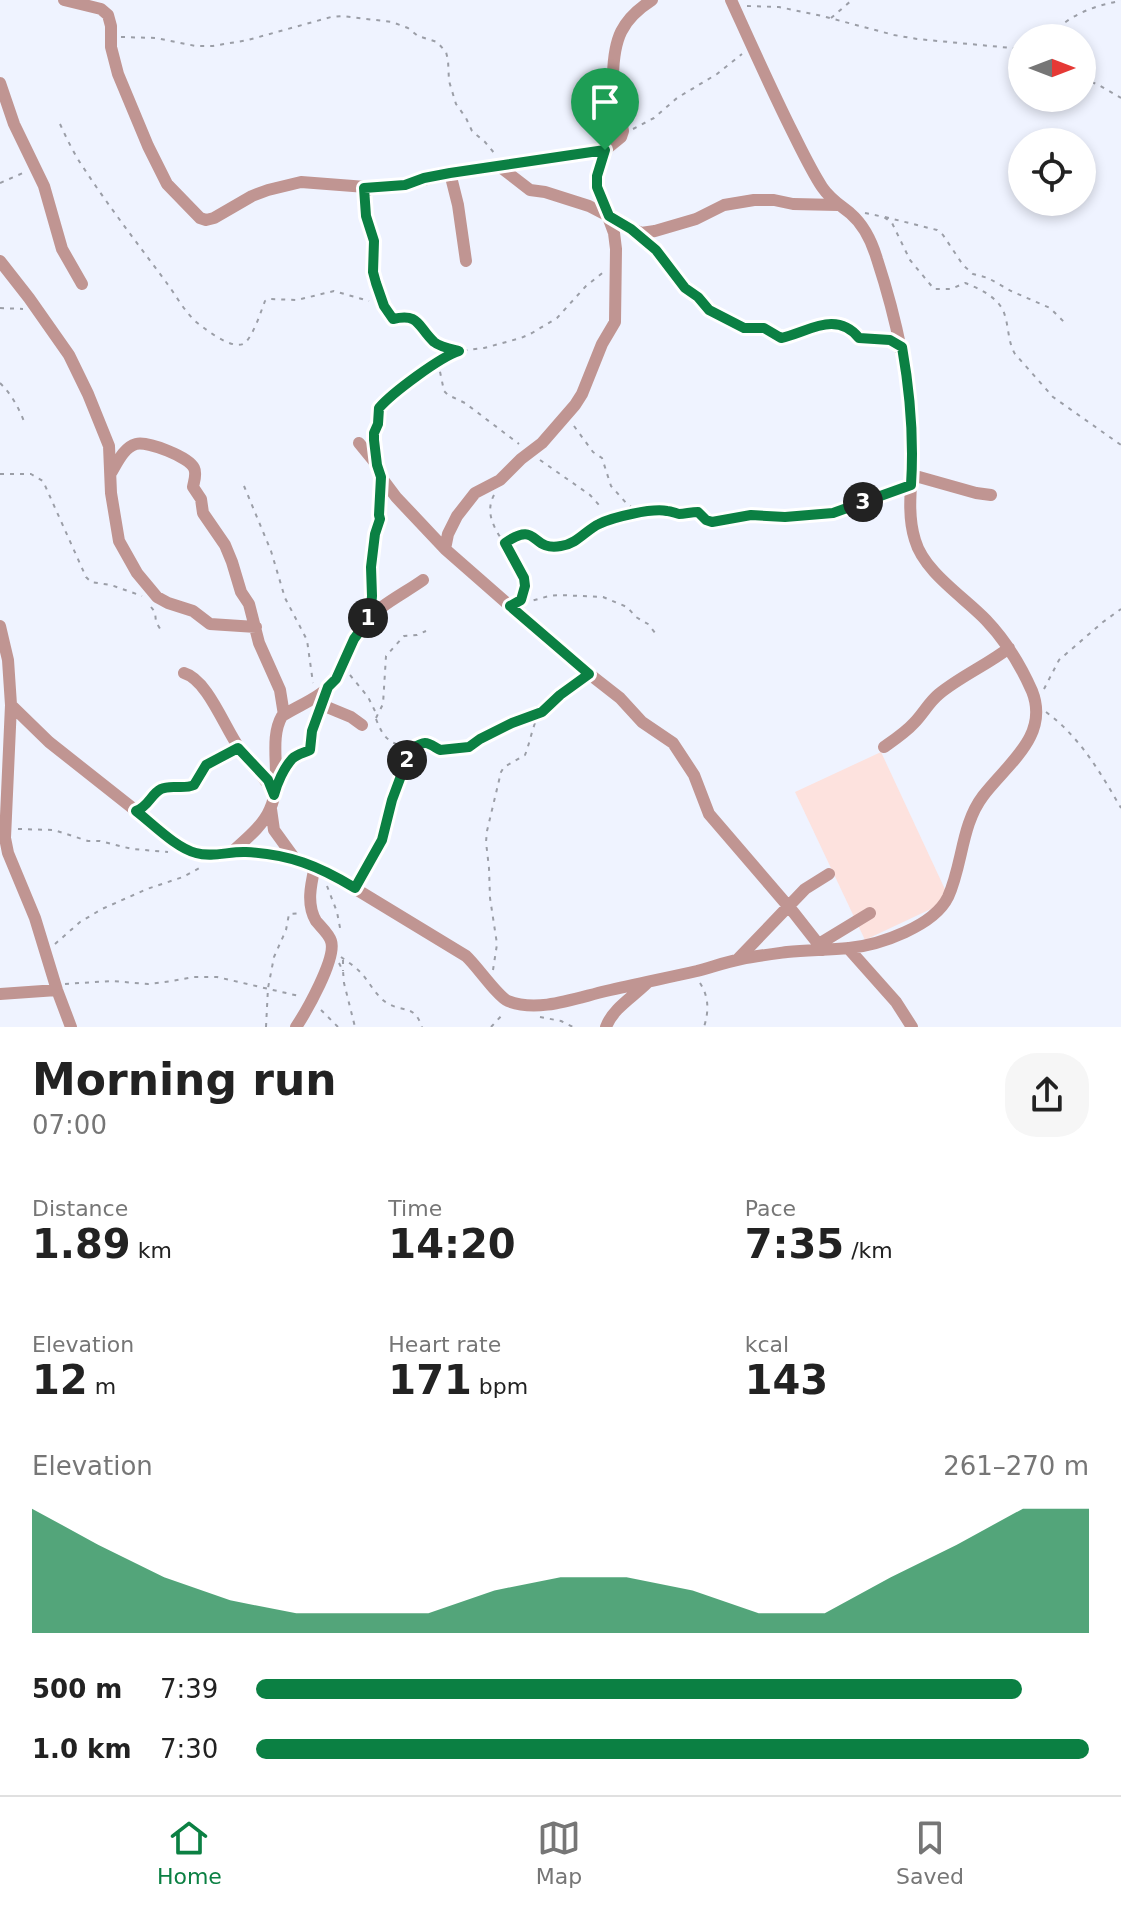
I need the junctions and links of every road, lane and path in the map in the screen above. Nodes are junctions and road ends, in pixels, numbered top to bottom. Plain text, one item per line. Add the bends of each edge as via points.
1 (64, 0) edge
2 (652, 0) edge
3 (852, 0) edge
4 (1121, 1) edge
5 (732, 2) edge
6 (830, 18) junction
7 (1063, 24) edge
8 (112, 36) junction
9 (748, 37) junction
10 (1008, 46) edge
11 (0, 83) edge
12 (1096, 84) edge
13 (1121, 98) edge
14 (60, 124) dead end
15 (621, 137) junction
16 (605, 150) junction
17 (502, 165) junction
18 (35, 167) junction
19 (450, 173) junction
20 (0, 183) edge
21 (364, 188) junction
22 (838, 205) junction
23 (852, 214) junction
24 (609, 216) junction
25 (884, 217) junction
26 (649, 244) dead end
27 (615, 257) junction
28 (0, 261) edge
29 (466, 261) dead end
30 (82, 284) dead end
31 (384, 306) junction
32 (0, 308) edge
33 (36, 309) junction
34 (391, 318) joint
35 (1064, 322) dead end
36 (902, 347) junction
37 (459, 351) junction
38 (438, 362) junction
39 (0, 383) edge
40 (566, 416) junction
41 (25, 424) dead end
42 (359, 443) dead end
43 (1121, 445) edge
44 (529, 452) junction
45 (379, 471) junction
46 (0, 474) edge
47 (110, 474) junction
48 (912, 480) junction
49 (497, 483) junction
50 (244, 486) dead end
51 (991, 495) dead end
52 (599, 505) dead end
53 (640, 512) junction
54 (505, 543) junction
55 (445, 549) junction
56 (423, 580) dead end
57 (514, 604) junction
58 (1121, 609) edge
59 (370, 617) junction
60 (0, 626) edge
61 (256, 627) junction
62 (426, 631) dead end
63 (162, 632) dead end
64 (656, 634) dead end
65 (1009, 648) junction
66 (4, 661) edge
67 (342, 665) junction
68 (184, 673) dead end
69 (589, 674) junction
70 (318, 701) junction
71 (1036, 704) junction
72 (11, 705) junction
73 (542, 712) junction
74 (284, 715) junction
75 (377, 717) junction
76 (362, 725) joint
77 (884, 747) dead end
78 (238, 748) junction
79 (411, 749) junction
80 (275, 790) junction
81 (1121, 808) edge
82 (271, 809) junction
83 (136, 811) junction
84 (5, 838) junction
85 (169, 852) dead end
86 (232, 852) junction
87 (208, 855) junction
88 (295, 859) junction
89 (320, 868) junction
90 (829, 874) dead end
91 (355, 888) junction
92 (788, 906) junction
93 (312, 912) junction
94 (870, 913) dead end
95 (341, 937) dead end
96 (821, 947) junction
97 (342, 948) dead end
98 (848, 948) junction
99 (48, 955) junction
100 (342, 958) junction
101 (738, 959) junction
102 (338, 960) dead end
103 (343, 971) junction
104 (692, 972) junction
105 (491, 983) junction
106 (648, 983) junction
107 (268, 988) junction
108 (57, 990) junction
109 (0, 994) edge
110 (313, 997) junction
111 (507, 1009) dead end
112 (71, 1027) edge
113 (266, 1027) edge
114 (296, 1027) edge
115 (338, 1027) edge
116 (355, 1027) edge
117 (422, 1027) edge
118 (491, 1027) edge
119 (606, 1027) edge
120 (704, 1027) edge
121 (912, 1027) edge

1 - 8 street via 101,9 108,15
2 - 15 street via 629,19 616,42 612,93
3 - 6 path
4 - 7 path
5 - 6 path
5 - 9 street
6 - 10 path via 917,39
8 - 17 path via 205,47 331,17 402,25 446,52 456,104
8 - 21 street via 118,74 148,146 167,184 200,218 214,218 252,196 301,182
9 - 15 path via 739,58
9 - 22 street via 812,171
11 - 18 street
12 - 13 path
14 - 31 path via 81,165 146,255 189,313 220,340 244,344 268,299 297,300 334,291
15 - 16 street
16 - 17 street
16 - 24 street via 597,187
17 - 19 street
17 - 24 street via 530,190
18 - 20 path
18 - 30 street via 62,249
19 - 21 street via 405,185
19 - 29 street
21 - 31 street via 374,241 373,272
22 - 23 street
22 - 24 street via 754,200 724,205 647,233
23 - 25 path
23 - 36 street via 874,249
24 - 27 street
25 - 35 path via 937,230 973,274 1050,308
25 - 43 path via 934,289 965,283 997,300 1015,354 1053,397
26 - 36 path via 709,310 744,328 764,328 781,338 834,324 859,338 890,340
27 - 37 path via 547,325 521,338
27 - 40 street via 615,322 582,394
28 - 33 street
31 - 34 street
32 - 33 path
33 - 47 street via 69,355 88,394 109,446
34 - 37 path via 414,319 435,342
36 - 48 street
37 - 38 path
38 - 44 path via 448,395
38 - 45 path via 379,408 374,433
39 - 41 path
40 - 44 street
40 - 53 path via 602,458 611,486
42 - 45 street
44 - 49 street
44 - 52 path
45 - 55 street via 408,512
45 - 59 path
46 - 63 path via 31,474 43,481 86,577 142,596
47 - 61 street via 119,541 149,589 210,624
47 - 61 street via 124,453 140,443 190,463 203,513 225,545
48 - 51 street
48 - 53 path via 833,513 751,515 712,522 698,512
48 - 65 street via 913,532 921,556
49 - 54 path via 490,518
49 - 55 street via 479,490 463,508
50 - 70 path via 285,598 307,640
53 - 54 path via 596,525 566,546 543,545 523,533
54 - 57 path via 524,578 523,596
55 - 57 street
56 - 59 street
57 - 64 path via 559,595 603,597 627,607
57 - 69 street
58 - 71 path via 1059,660
59 - 67 street
60 - 66 street
61 - 74 street
62 - 75 path via 404,636 387,653
65 - 71 street
65 - 77 street via 940,693 914,724
66 - 72 street
67 - 70 street
67 - 75 path
68 - 78 street via 211,700
69 - 73 path
69 - 92 street via 673,743 694,775 709,814
70 - 74 street
70 - 76 street
70 - 80 street via 310,750 294,757
71 - 81 path via 1088,752
71 - 98 street via 1028,744 972,814 944,905 913,928
72 - 83 street
72 - 84 street
73 - 79 path via 469,747 440,750 424,742
73 - 105 path via 525,755 501,772 487,831 497,944
74 - 80 street via 276,733
75 - 76 path
75 - 79 path via 388,741
78 - 80 street
78 - 83 path via 206,765 191,787 162,789
79 - 91 path via 382,840
80 - 82 street
82 - 86 street
82 - 88 street via 274,830
83 - 87 street via 178,844
84 - 85 path via 16,830 45,829
84 - 99 street
86 - 87 street
86 - 88 street
87 - 99 path via 206,865 80,922
88 - 89 street
89 - 91 street
89 - 93 street via 310,895
89 - 95 path
90 - 92 street
91 - 105 street via 466,956
92 - 96 street
92 - 101 street
93 - 107 path via 288,915
93 - 110 street via 331,941
94 - 96 street
96 - 98 street
96 - 101 street
97 - 100 path
98 - 121 street
99 - 108 street
100 - 103 path
100 - 117 path via 387,1003 411,1010
101 - 104 street
102 - 103 path
103 - 116 path
104 - 106 street
104 - 120 path via 706,993
105 - 106 street via 504,999 533,1004
106 - 119 street via 621,1005
107 - 108 path via 193,977 148,984 67,983
107 - 110 path
107 - 113 path
108 - 109 street
108 - 112 street
110 - 114 street
110 - 115 path
111 - 118 path

